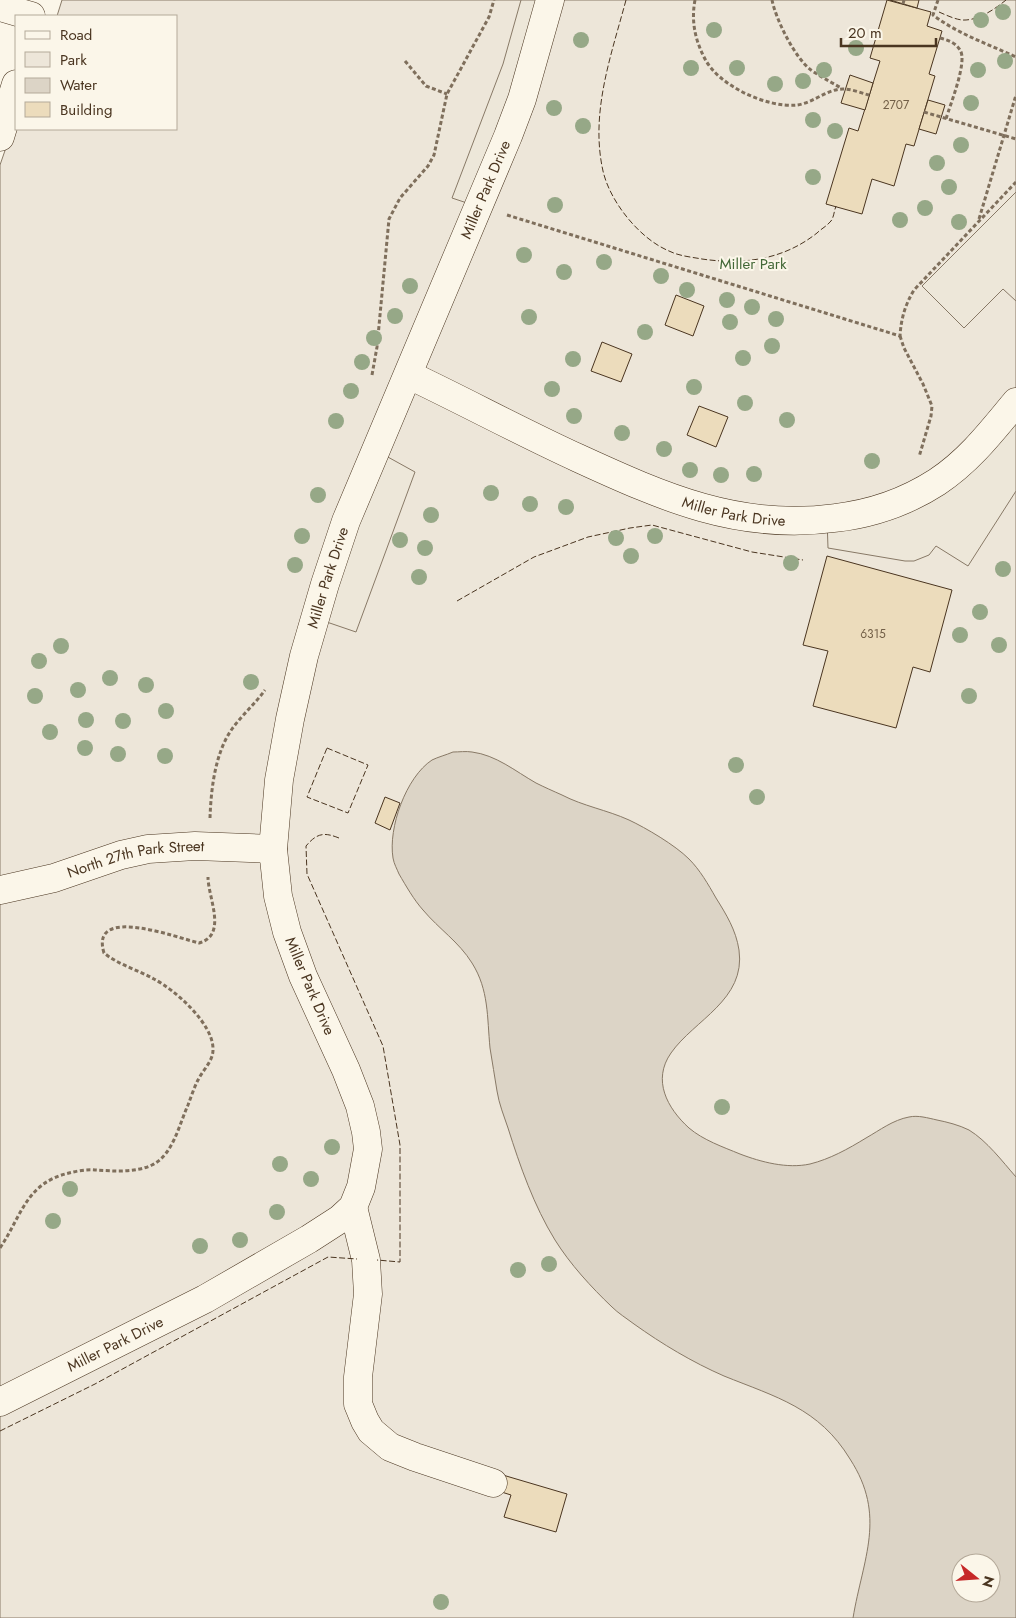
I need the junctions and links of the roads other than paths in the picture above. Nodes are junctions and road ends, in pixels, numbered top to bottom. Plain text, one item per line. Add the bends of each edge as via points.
1 (42, 0) edge
2 (550, 0) edge
3 (0, 7) edge
4 (28, 15) edge
5 (38, 15) edge
6 (15, 87) edge
7 (0, 137) edge
8 (409, 375) junction
9 (1016, 402) edge
10 (273, 849) junction
11 (0, 890) edge
12 (353, 1207) junction
13 (0, 1402) edge
14 (493, 1483) dead end

1 - 5 street
2 - 8 street, Miller Park Drive via 522,99
3 - 4 street
6 - 7 street
8 - 9 street, Miller Park Drive via 626,480 688,504 771,521 812,521 870,512 907,499 959,466
8 - 10 street, Miller Park Drive via 346,520 304,656 279,780
10 - 11 street, North 27th Park Street via 169,847 121,855 54,878
10 - 12 street, Miller Park Drive via 286,932 353,1085 366,1132 366,1164
12 - 13 street, Miller Park Drive via 310,1239 205,1299
12 - 14 street via 366,1260 368,1294 358,1377 358,1404 365,1420 371,1431 390,1446

